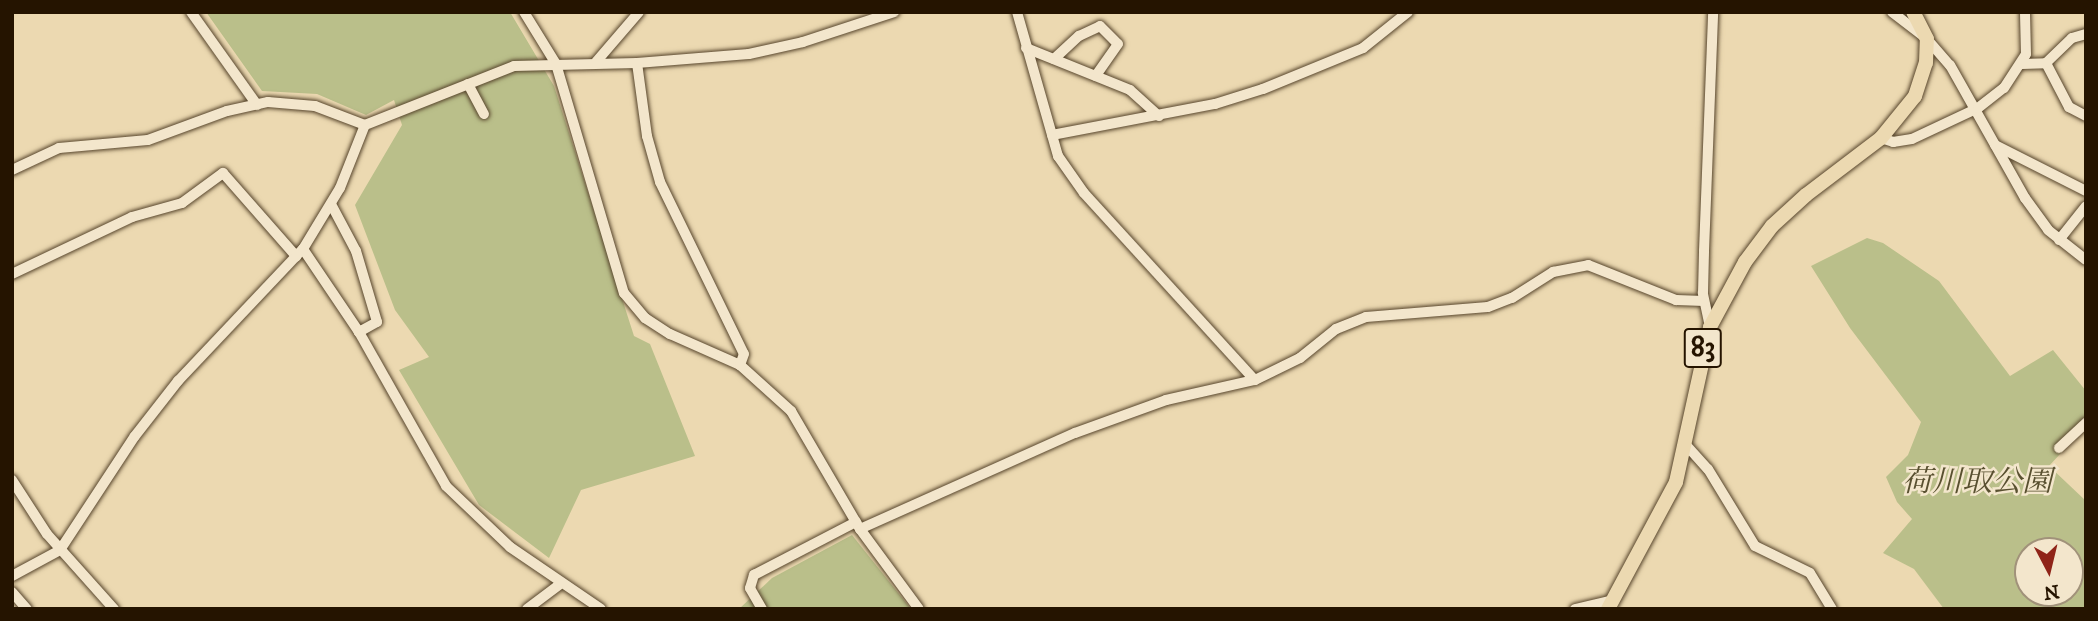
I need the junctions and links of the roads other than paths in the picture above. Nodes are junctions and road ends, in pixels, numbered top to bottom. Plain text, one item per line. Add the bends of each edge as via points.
1 (191, 12) edge
2 (524, 12) edge
3 (639, 12) edge
4 (894, 12) edge
5 (1017, 12) edge
6 (1408, 12) edge
7 (1713, 12) edge
8 (1892, 12) edge
9 (1913, 12) edge
10 (2025, 12) edge
11 (2086, 34) edge
12 (1927, 39) junction
13 (1026, 48) junction
14 (1054, 60) junction
15 (596, 62) junction
16 (637, 63) junction
17 (2046, 63) junction
18 (556, 64) junction
19 (2022, 64) junction
20 (1096, 76) junction
21 (468, 84) junction
22 (257, 105) junction
23 (1978, 108) junction
24 (484, 114) dead end
25 (1159, 116) junction
26 (2086, 116) edge
27 (365, 125) junction
28 (1052, 135) junction
29 (1881, 138) junction
30 (1995, 145) junction
31 (12, 170) edge
32 (2086, 191) edge
33 (331, 204) junction
34 (2086, 206) edge
35 (2059, 240) junction
36 (300, 252) junction
37 (2086, 260) edge
38 (12, 274) edge
39 (1704, 302) junction
40 (1710, 327) junction
41 (359, 332) junction
42 (740, 365) junction
43 (1255, 380) junction
44 (2086, 423) edge
45 (1687, 446) junction
46 (2059, 448) dead end
47 (12, 480) edge
48 (858, 525) junction
49 (60, 550) junction
50 (12, 576) edge
51 (559, 584) junction
52 (12, 592) edge
53 (1609, 605) edge
54 (111, 608) edge
55 (27, 609) edge
56 (527, 609) edge
57 (601, 609) edge
58 (762, 609) edge
59 (919, 609) edge
60 (1575, 609) edge
61 (1832, 609) edge

1 - 22 street
2 - 18 street
3 - 15 street
4 - 16 street via 771,51
5 - 13 street
6 - 25 street via 1363,48 1337,61 1215,104
7 - 39 street
8 - 12 street
9 - 12 main road
10 - 19 street via 2027,41
11 - 17 street via 2072,38
12 - 23 street
12 - 29 main road, 83 via 1926,63 1915,96
13 - 14 street
13 - 28 street
14 - 20 street
14 - 20 street via 1079,36 1100,26 1118,44
15 - 16 street
15 - 18 street
16 - 42 street via 647,136 660,182 744,354
17 - 19 street
17 - 26 street via 2069,107
18 - 21 street via 514,66
18 - 42 street via 624,293 645,317 670,334
19 - 23 street via 2004,88
20 - 25 street via 1137,94
21 - 24 street
21 - 27 street
22 - 27 street via 291,102
22 - 31 street via 148,140 59,148
23 - 29 street via 1912,139 1893,142
23 - 30 street
25 - 28 street
27 - 33 street
28 - 43 street via 1058,156 1084,193
29 - 40 main road, 83 via 1773,226 1745,262
30 - 32 street
30 - 35 street via 2025,198
33 - 36 street
33 - 41 street via 356,251 377,322
34 - 35 street
35 - 37 street
36 - 38 street via 223,173 182,203 132,217
36 - 41 street
36 - 49 street via 178,380
39 - 40 street
39 - 43 street via 1676,300 1588,265 1573,267 1553,272 1488,307 1380,314 1356,320 1336,329 1300,358
40 - 45 main road, 83 via 1697,373
41 - 51 street via 446,486 475,519
42 - 48 street via 791,411
43 - 48 street via 1166,400 1075,433
44 - 46 street
45 - 53 main road, 83 via 1665,506
45 - 61 street via 1707,469 1755,546 1810,573
47 - 49 street
48 - 58 street via 754,575 750,587
48 - 59 street
49 - 50 street
49 - 54 street
51 - 56 street
51 - 57 street
52 - 55 street
53 - 60 street

